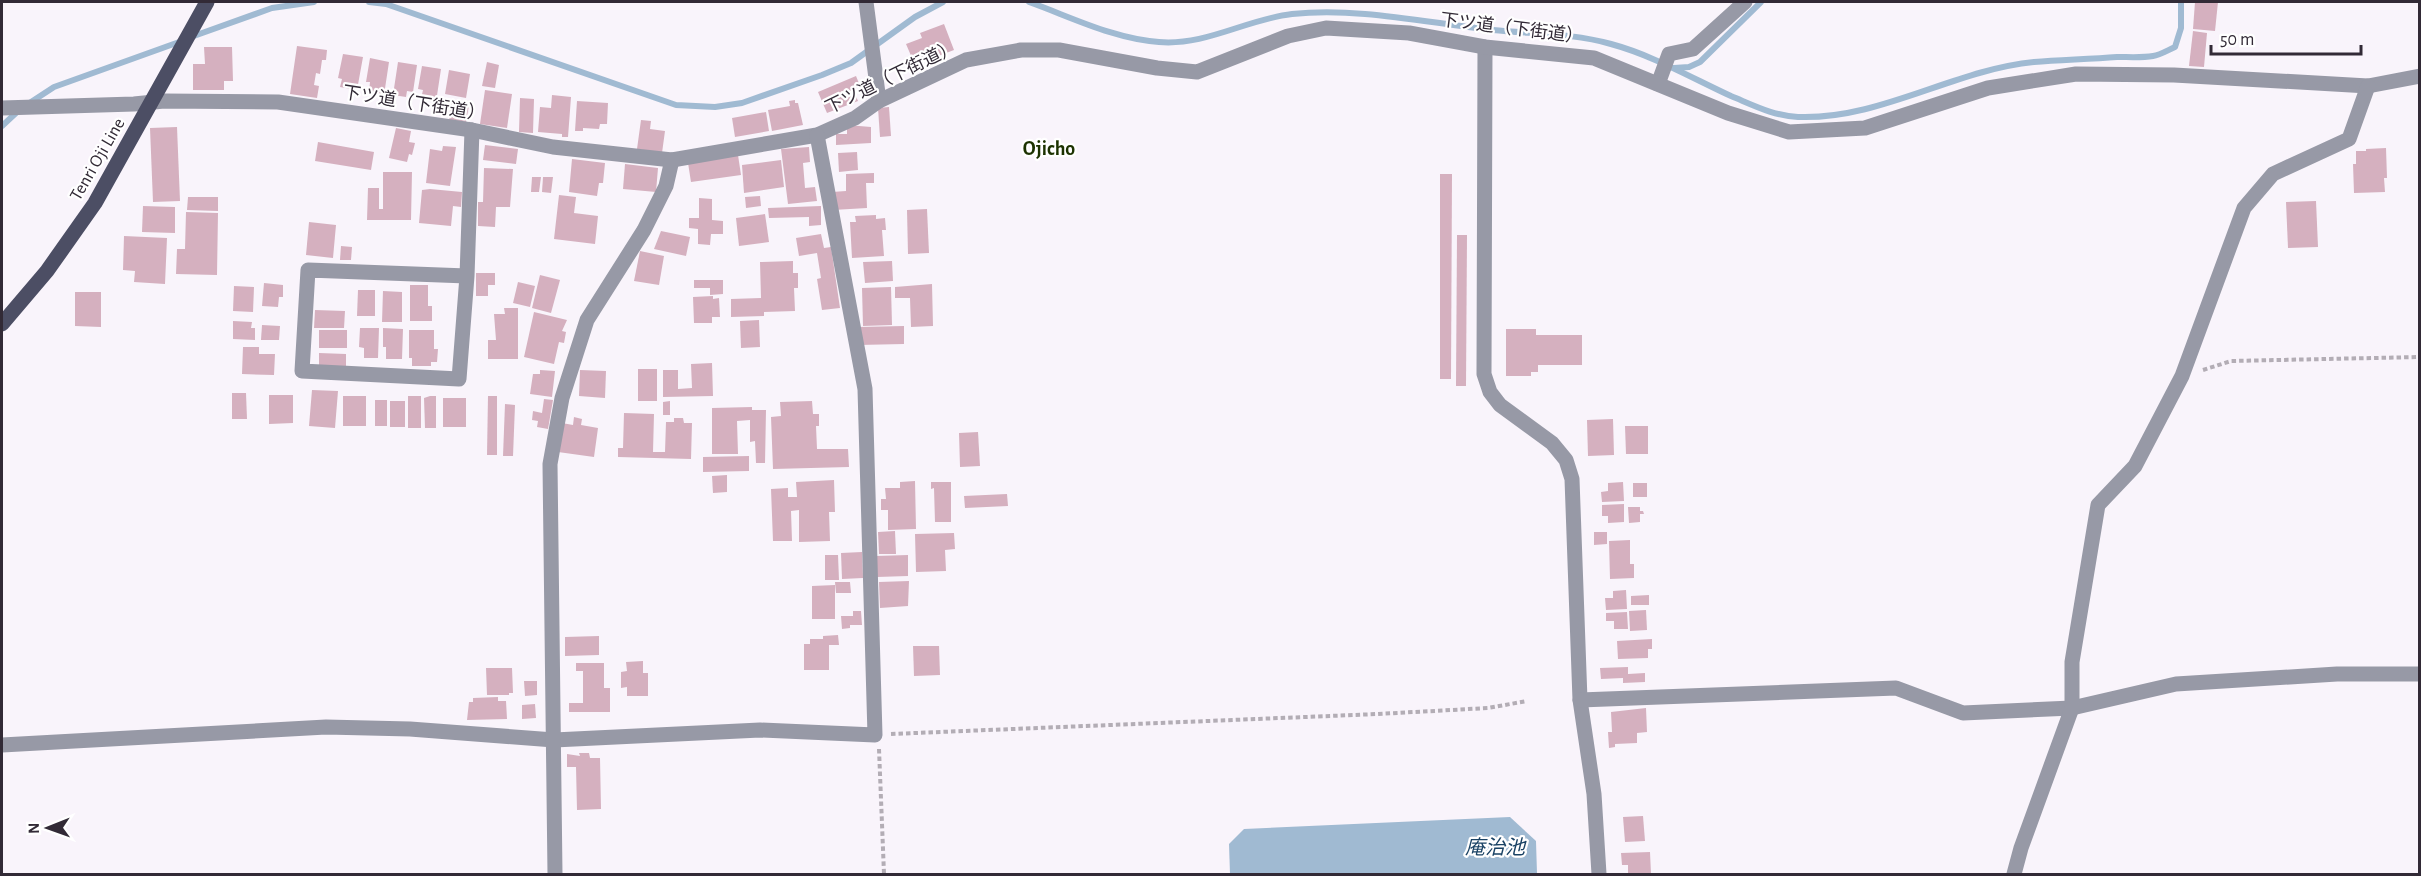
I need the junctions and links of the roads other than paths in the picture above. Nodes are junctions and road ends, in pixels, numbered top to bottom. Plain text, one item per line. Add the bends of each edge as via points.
1 (207, 2) edge
2 (866, 2) edge
3 (1745, 2) edge
4 (1485, 47) junction
5 (2420, 76) edge
6 (1658, 84) junction
7 (2368, 86) junction
8 (879, 101) junction
9 (151, 103) junction
10 (4, 108) edge
11 (472, 130) junction
12 (817, 135) junction
13 (672, 160) junction
14 (467, 276) junction
15 (2, 324) edge
16 (2420, 674) edge
17 (1580, 700) junction
18 (2072, 708) junction
19 (554, 740) junction
20 (2, 745) edge
21 (555, 874) edge
22 (1599, 874) edge
23 (2014, 874) edge

1 - 9 main road, Tenri Oji Line
2 - 8 street
3 - 6 street via 1693,49 1670,54
4 - 6 street, 下ツ道（下街道） via 1594,58
4 - 8 street, 下ツ道（下街道） via 1409,33 1326,28 1288,36 1197,72 1059,50 1021,50 966,60
4 - 17 street via 1484,374 1500,405 1552,443 1566,460 1572,479
5 - 7 street, 下ツ道（下街道）
6 - 7 street, 下ツ道（下街道） via 1728,113 1789,132 1865,128 1988,88 2076,74 2174,75
7 - 18 street via 2349,139 2273,174 2244,208 2182,376 2135,466 2098,505 2072,662
8 - 12 street, 下ツ道（下街道） via 855,118
9 - 10 street, 下ツ道（下街道）
9 - 11 street, 下ツ道（下街道） via 278,102
9 - 15 main road, Tenri Oji Line via 95,203 47,271
11 - 13 street, 下ツ道（下街道） via 553,147
11 - 14 street
12 - 13 street, 下ツ道（下街道）
12 - 19 street via 865,389 875,735 760,730
13 - 19 street via 666,186 644,230 586,320 562,398 550,464
14 - 14 street via 459,379 303,371 308,270
16 - 18 street via 2337,674 2176,684
17 - 18 street via 1896,688 1963,713
17 - 22 street via 1594,794
18 - 23 street
19 - 20 street via 326,727
19 - 21 street

